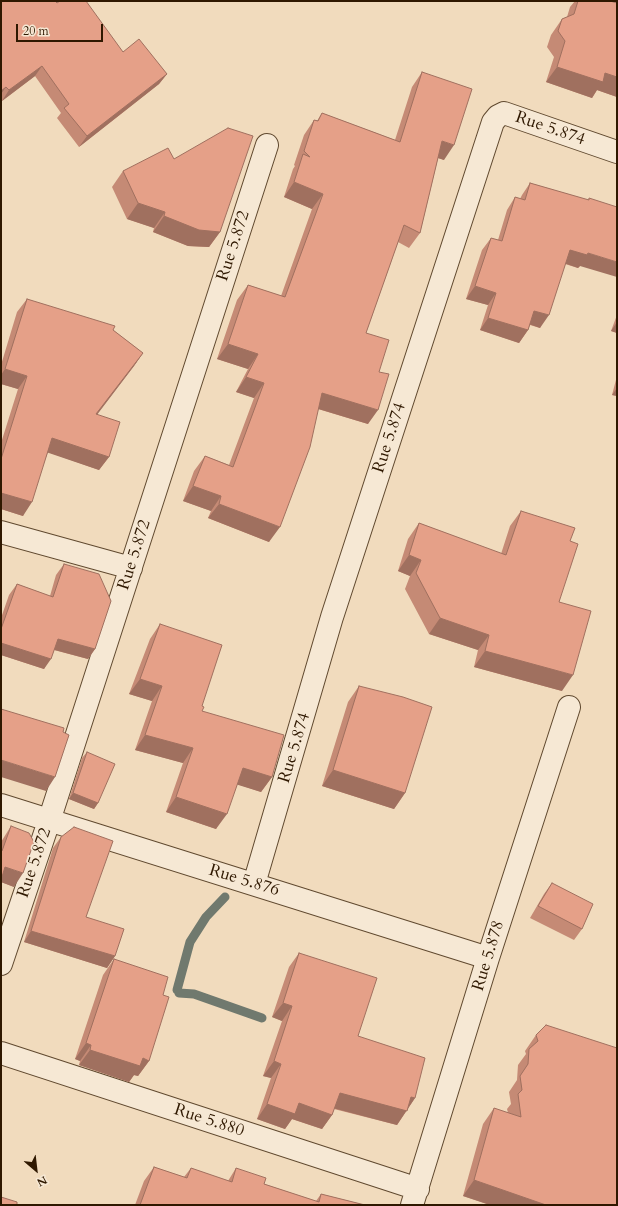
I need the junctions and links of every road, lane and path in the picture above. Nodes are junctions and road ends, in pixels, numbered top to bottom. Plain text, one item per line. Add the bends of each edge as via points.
1 (267, 145) dead end
2 (617, 152) edge
3 (1, 532) edge
4 (131, 568) junction
5 (568, 707) dead end
6 (1, 806) edge
7 (49, 821) junction
8 (254, 884) junction
9 (488, 958) junction
10 (1, 964) edge
11 (1, 1053) edge
12 (415, 1197) edge

1 - 4 street, Rue 5.872
2 - 8 street, Rue 5.874 via 504,113 493,122 332,617
3 - 4 street
4 - 7 street, Rue 5.872
5 - 9 street, Rue 5.878
6 - 7 street, Rue 5.876
7 - 8 street, Rue 5.876
7 - 10 street, Rue 5.872
8 - 9 street, Rue 5.876
9 - 12 street, Rue 5.878
11 - 12 street, Rue 5.880

